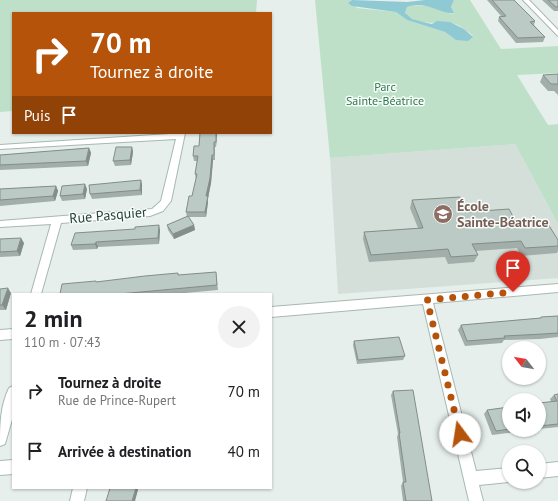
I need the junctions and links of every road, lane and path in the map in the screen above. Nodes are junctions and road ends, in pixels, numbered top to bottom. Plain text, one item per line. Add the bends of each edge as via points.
1 (526, 0) edge
2 (558, 34) edge
3 (180, 134) edge
4 (0, 147) edge
5 (57, 220) junction
6 (0, 224) edge
7 (558, 288) edge
8 (36, 293) edge
9 (427, 300) junction
10 (272, 312) edge
11 (12, 334) edge
12 (0, 335) edge
13 (12, 396) edge
14 (0, 439) edge
15 (12, 467) edge
16 (0, 468) edge
17 (558, 469) edge
18 (546, 470) edge
19 (502, 476) edge
20 (470, 480) junction
21 (80, 489) edge
22 (77, 501) edge
23 (476, 501) edge

1 - 2 street
3 - 4 street
3 - 5 street, Rue Pasquier via 166,201 158,211
5 - 6 street, Rue Pasquier
5 - 8 street
7 - 9 street
9 - 10 street
9 - 20 street
11 - 12 street
13 - 14 street
15 - 16 street
17 - 18 street
19 - 20 street
20 - 23 street
21 - 22 street

